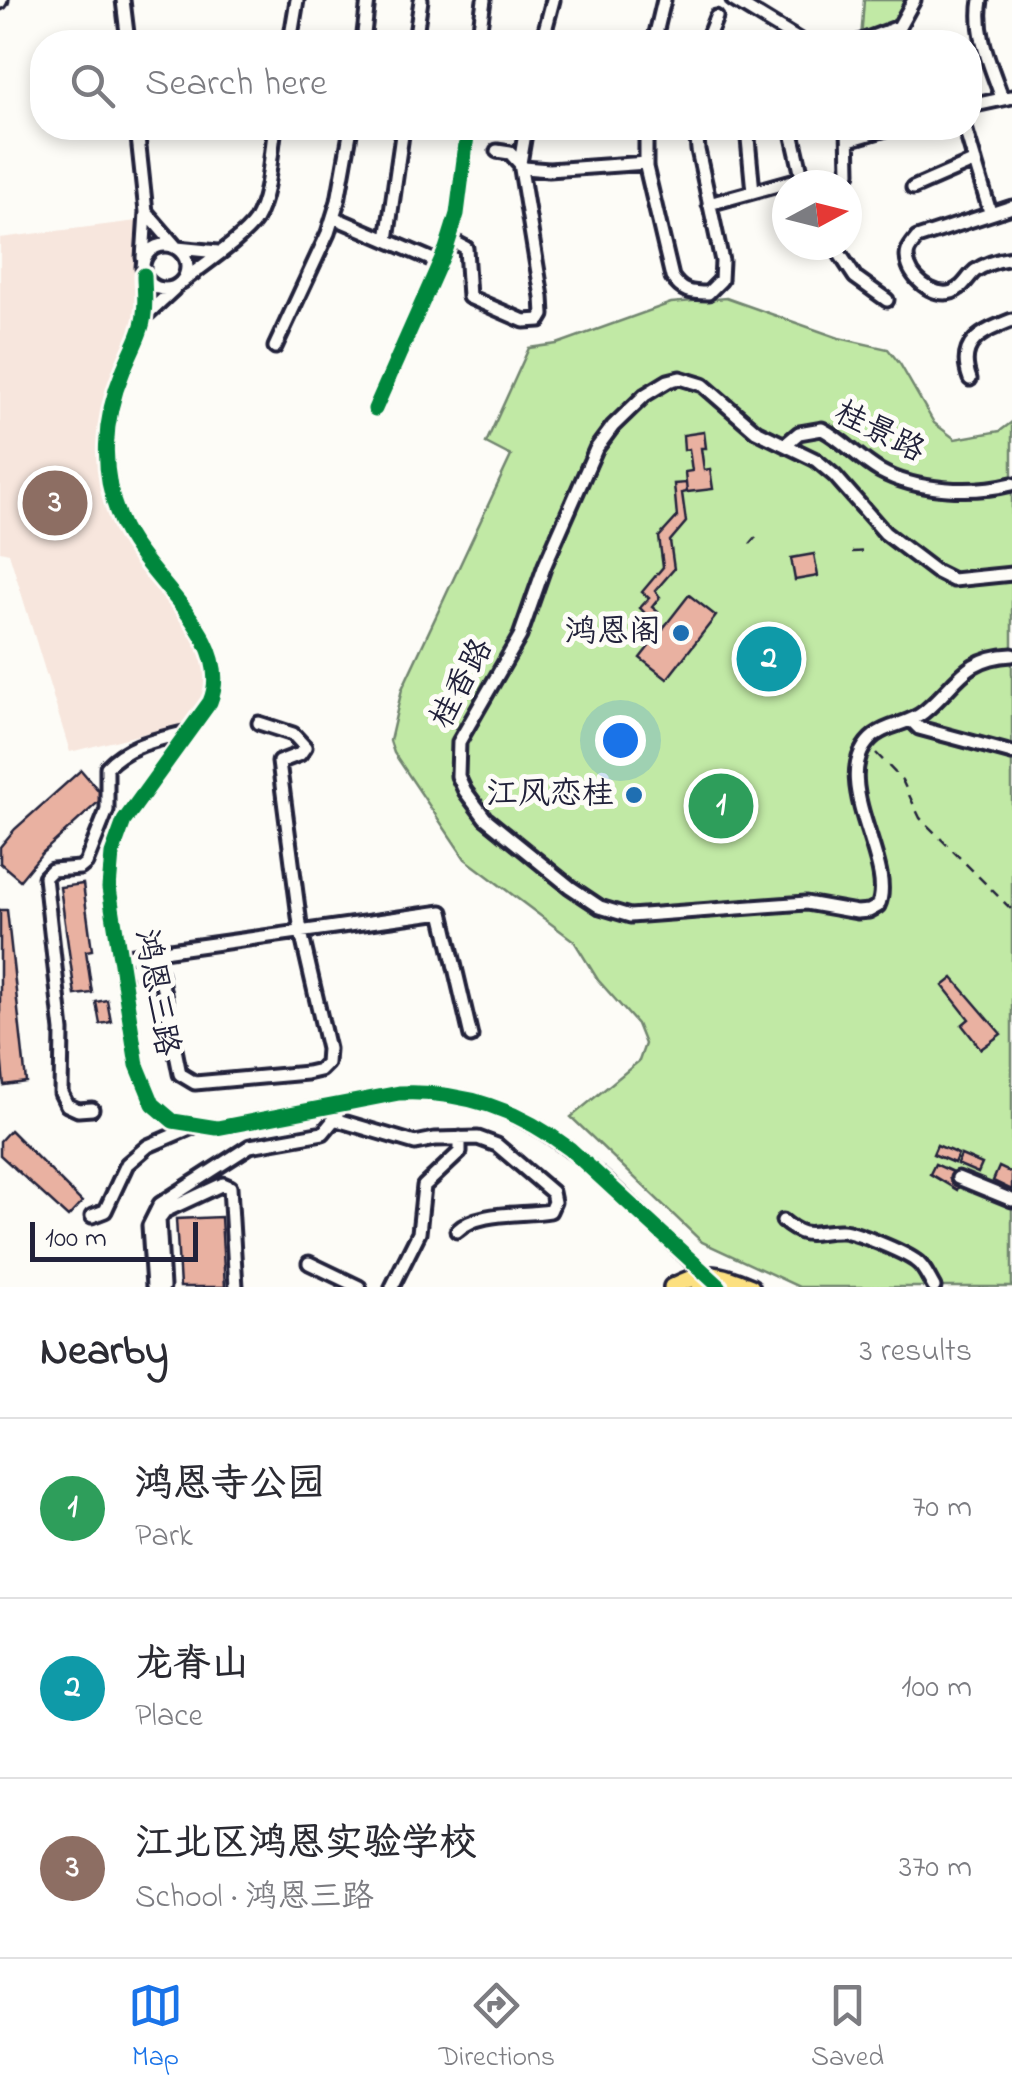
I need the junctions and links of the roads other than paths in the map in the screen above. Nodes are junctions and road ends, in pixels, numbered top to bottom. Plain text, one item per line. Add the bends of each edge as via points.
1 (123, 0) edge
2 (297, 0) edge
3 (368, 0) edge
4 (421, 0) edge
5 (484, 0) edge
6 (552, 0) edge
7 (664, 0) edge
8 (732, 0) edge
9 (914, 0) edge
10 (981, 0) edge
11 (716, 17) dead end
12 (127, 30) edge
13 (292, 30) edge
14 (364, 30) edge
15 (417, 30) edge
16 (480, 30) edge
17 (545, 30) edge
18 (657, 30) edge
19 (711, 30) edge
20 (782, 30) edge
21 (892, 30) edge
22 (981, 30) edge
23 (982, 44) edge
24 (1007, 97) edge
25 (982, 103) edge
26 (138, 140) edge
27 (273, 140) edge
28 (349, 140) edge
29 (401, 140) edge
30 (466, 140) edge
31 (524, 140) edge
32 (646, 140) edge
33 (698, 140) edge
34 (748, 140) edge
35 (794, 140) edge
36 (848, 140) edge
37 (968, 140) edge
38 (497, 151) dead end
39 (974, 161) junction
40 (520, 163) junction
41 (646, 164) junction
42 (800, 170) edge
43 (849, 170) edge
44 (772, 188) edge
45 (913, 188) dead end
46 (753, 192) junction
47 (709, 204) junction
48 (1012, 207) edge
49 (146, 212) junction
50 (990, 212) junction
51 (333, 216) junction
52 (386, 240) junction
53 (449, 240) junction
54 (177, 248) junction
55 (218, 252) junction
56 (1012, 258) edge
57 (843, 260) edge
58 (143, 261) junction
59 (440, 263) junction
60 (144, 276) junction
61 (179, 284) junction
62 (887, 300) dead end
63 (144, 317) junction
64 (1012, 320) edge
65 (275, 348) dead end
66 (970, 379) dead end
67 (375, 409) dead end
68 (786, 444) junction
69 (1012, 484) edge
70 (1012, 574) edge
71 (1012, 654) edge
72 (912, 720) junction
73 (258, 723) dead end
74 (187, 732) junction
75 (1012, 752) edge
76 (301, 932) junction
77 (120, 956) junction
78 (122, 971) junction
79 (470, 1036) dead end
80 (340, 1102) junction
81 (92, 1109) dead end
82 (336, 1120) junction
83 (197, 1125) junction
84 (460, 1138) junction
85 (958, 1178) dead end
86 (1012, 1200) edge
87 (92, 1216) dead end
88 (782, 1221) dead end
89 (457, 1231) dead end
90 (309, 1264) dead end
91 (702, 1280) edge
92 (721, 1286) edge
93 (153, 1287) edge
94 (163, 1287) edge
95 (236, 1287) edge
96 (359, 1287) edge
97 (392, 1287) edge
98 (672, 1287) edge
99 (750, 1287) edge
100 (934, 1287) edge

1 - 12 street
2 - 13 street
3 - 14 street
4 - 15 street
5 - 16 street
6 - 17 street
7 - 18 street
8 - 20 street
9 - 21 street
10 - 22 street
11 - 19 street
23 - 24 street
24 - 25 street
26 - 49 street
27 - 55 street via 256,220
28 - 51 street
29 - 52 street
30 - 53 street
31 - 40 street
32 - 41 street
33 - 47 street
34 - 46 street
35 - 42 street
36 - 43 street
37 - 39 street
38 - 40 street
39 - 45 street
39 - 50 street
40 - 41 street via 550,170
40 - 53 street via 540,320 524,322 469,297 466,248
41 - 47 street via 672,277 690,293 708,293 721,280
44 - 46 street
46 - 47 street
48 - 50 street
49 - 54 street
49 - 58 street
50 - 56 street via 918,238 907,250 910,270 926,288 945,294 976,270
51 - 52 street
51 - 65 street
52 - 59 street
53 - 59 street
54 - 55 street
54 - 58 street via 157,246
54 - 61 street via 187,270
55 - 61 street
57 - 62 street via 854,277
58 - 60 street
59 - 67 street
60 - 61 street via 161,289
60 - 63 street
61 - 63 street
63 - 74 street, 鸿恩三路 via 114,390 106,454 119,518 133,548 212,652 216,686
64 - 66 street via 968,348
68 - 69 street, 桂景路 via 799,433 822,429 880,472 921,486 984,490
68 - 70 street, 桂香路 via 834,476 897,544 953,580
68 - 72 street, 桂香路 via 744,422 702,385 680,378 657,386 613,426 596,449 513,651 458,742 458,776 485,818 600,907 630,916 806,903 869,912 883,887 856,775 875,736
71 - 72 street via 972,664
72 - 75 street via 919,728
73 - 76 street via 294,734 305,747 280,762
74 - 77 street, 鸿恩三路 via 124,821 112,854 109,888
74 - 81 street via 131,748 107,767 107,810 86,862 46,877 62,1031 61,1093 67,1105
76 - 77 street
76 - 78 street via 328,1048 327,1063 308,1074 195,1083 180,1074 160,974 154,966
76 - 79 street via 442,912
77 - 78 street, 鸿恩三路
78 - 83 street, 鸿恩三路 via 137,1064 153,1104 173,1120
80 - 82 street
80 - 83 street, 鸿恩三路 via 217,1128
80 - 91 street, 鸿恩三路 via 428,1092 515,1114 570,1149
82 - 84 street via 415,1143
82 - 93 street via 324,1132 250,1146 160,1204 150,1226
83 - 87 street via 148,1146 126,1164 105,1211
84 - 89 street via 497,1145 552,1192 554,1202 550,1211 478,1219
84 - 97 street via 460,1152 424,1186 420,1233
85 - 86 street
88 - 100 street via 804,1235 844,1231 875,1243 918,1262
90 - 96 street
91 - 92 main road
91 - 98 main road
91 - 99 main road via 720,1274
94 - 95 street via 159,1220 224,1184 230,1187

